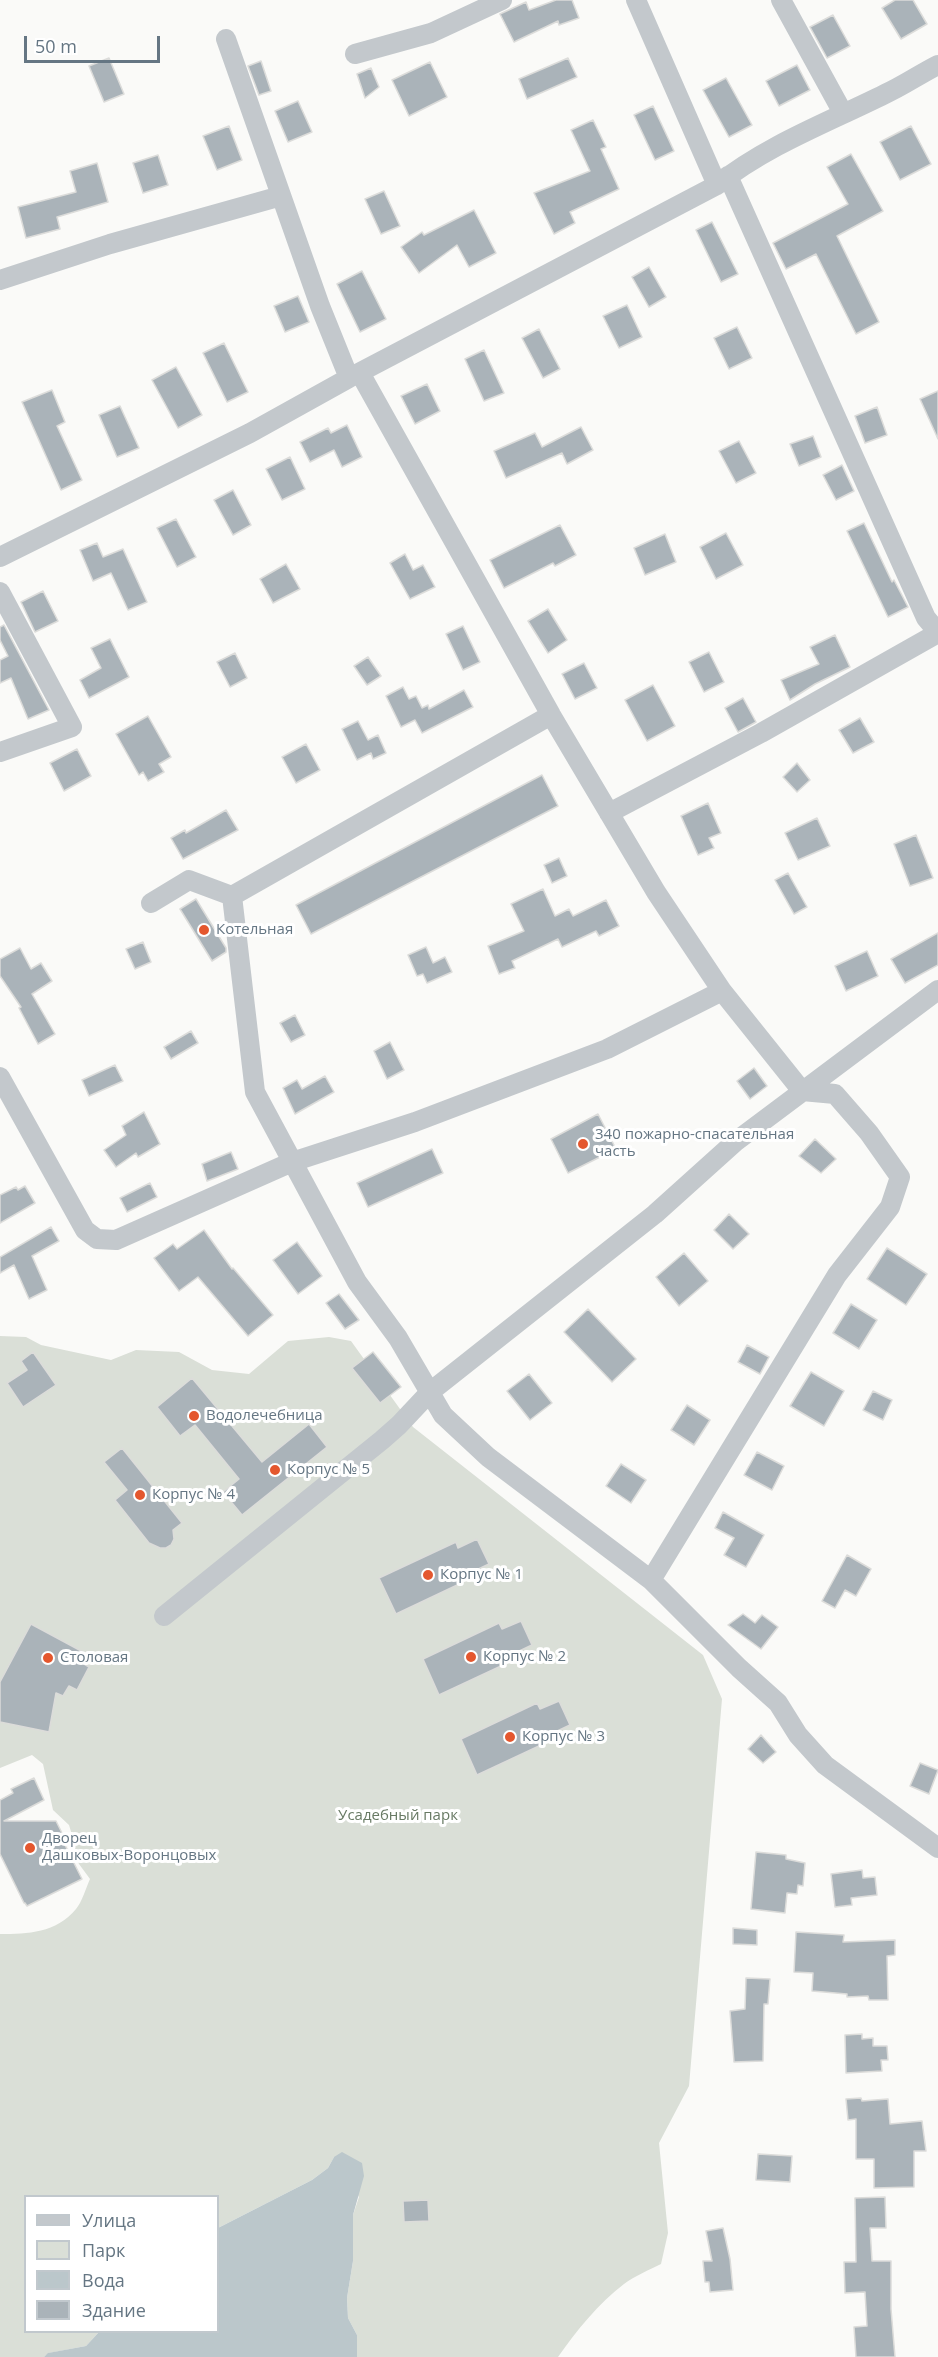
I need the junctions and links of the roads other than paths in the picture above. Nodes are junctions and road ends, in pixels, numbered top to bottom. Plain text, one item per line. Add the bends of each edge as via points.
1 (502, 0) edge
2 (636, 0) edge
3 (781, 0) edge
4 (226, 39) dead end
5 (355, 54) dead end
6 (938, 64) edge
7 (843, 113) junction
8 (723, 180) junction
9 (280, 196) junction
10 (0, 280) edge
11 (354, 376) junction
12 (0, 557) edge
13 (0, 592) edge
14 (938, 632) edge
15 (551, 715) junction
16 (0, 753) edge
17 (609, 813) junction
18 (232, 896) junction
19 (151, 903) dead end
20 (938, 990) edge
21 (722, 992) junction
22 (0, 1077) edge
23 (802, 1091) junction
24 (292, 1162) junction
25 (430, 1392) junction
26 (651, 1580) junction
27 (165, 1616) dead end
28 (938, 1848) edge

1 - 5 street via 431,33
2 - 8 street
3 - 7 street
4 - 9 street
6 - 7 street
7 - 8 street
8 - 11 street
8 - 14 street via 926,618
9 - 10 street
9 - 11 street via 320,306
11 - 12 street via 250,433
11 - 15 street
13 - 16 street via 72,727
14 - 17 street via 761,733
15 - 17 street
15 - 18 street
17 - 21 street
18 - 19 street via 189,880
18 - 24 street via 255,1092
20 - 23 street
21 - 23 street
21 - 24 street via 607,1049 415,1122
22 - 24 street via 85,1230 97,1239 116,1240
23 - 25 street via 735,1142 655,1214
23 - 26 street via 835,1094 900,1177 890,1207 837,1275
24 - 25 street via 357,1282 398,1338
25 - 26 street via 443,1415 488,1457
25 - 27 street via 382,1440
26 - 28 street via 778,1703 798,1735 825,1765

